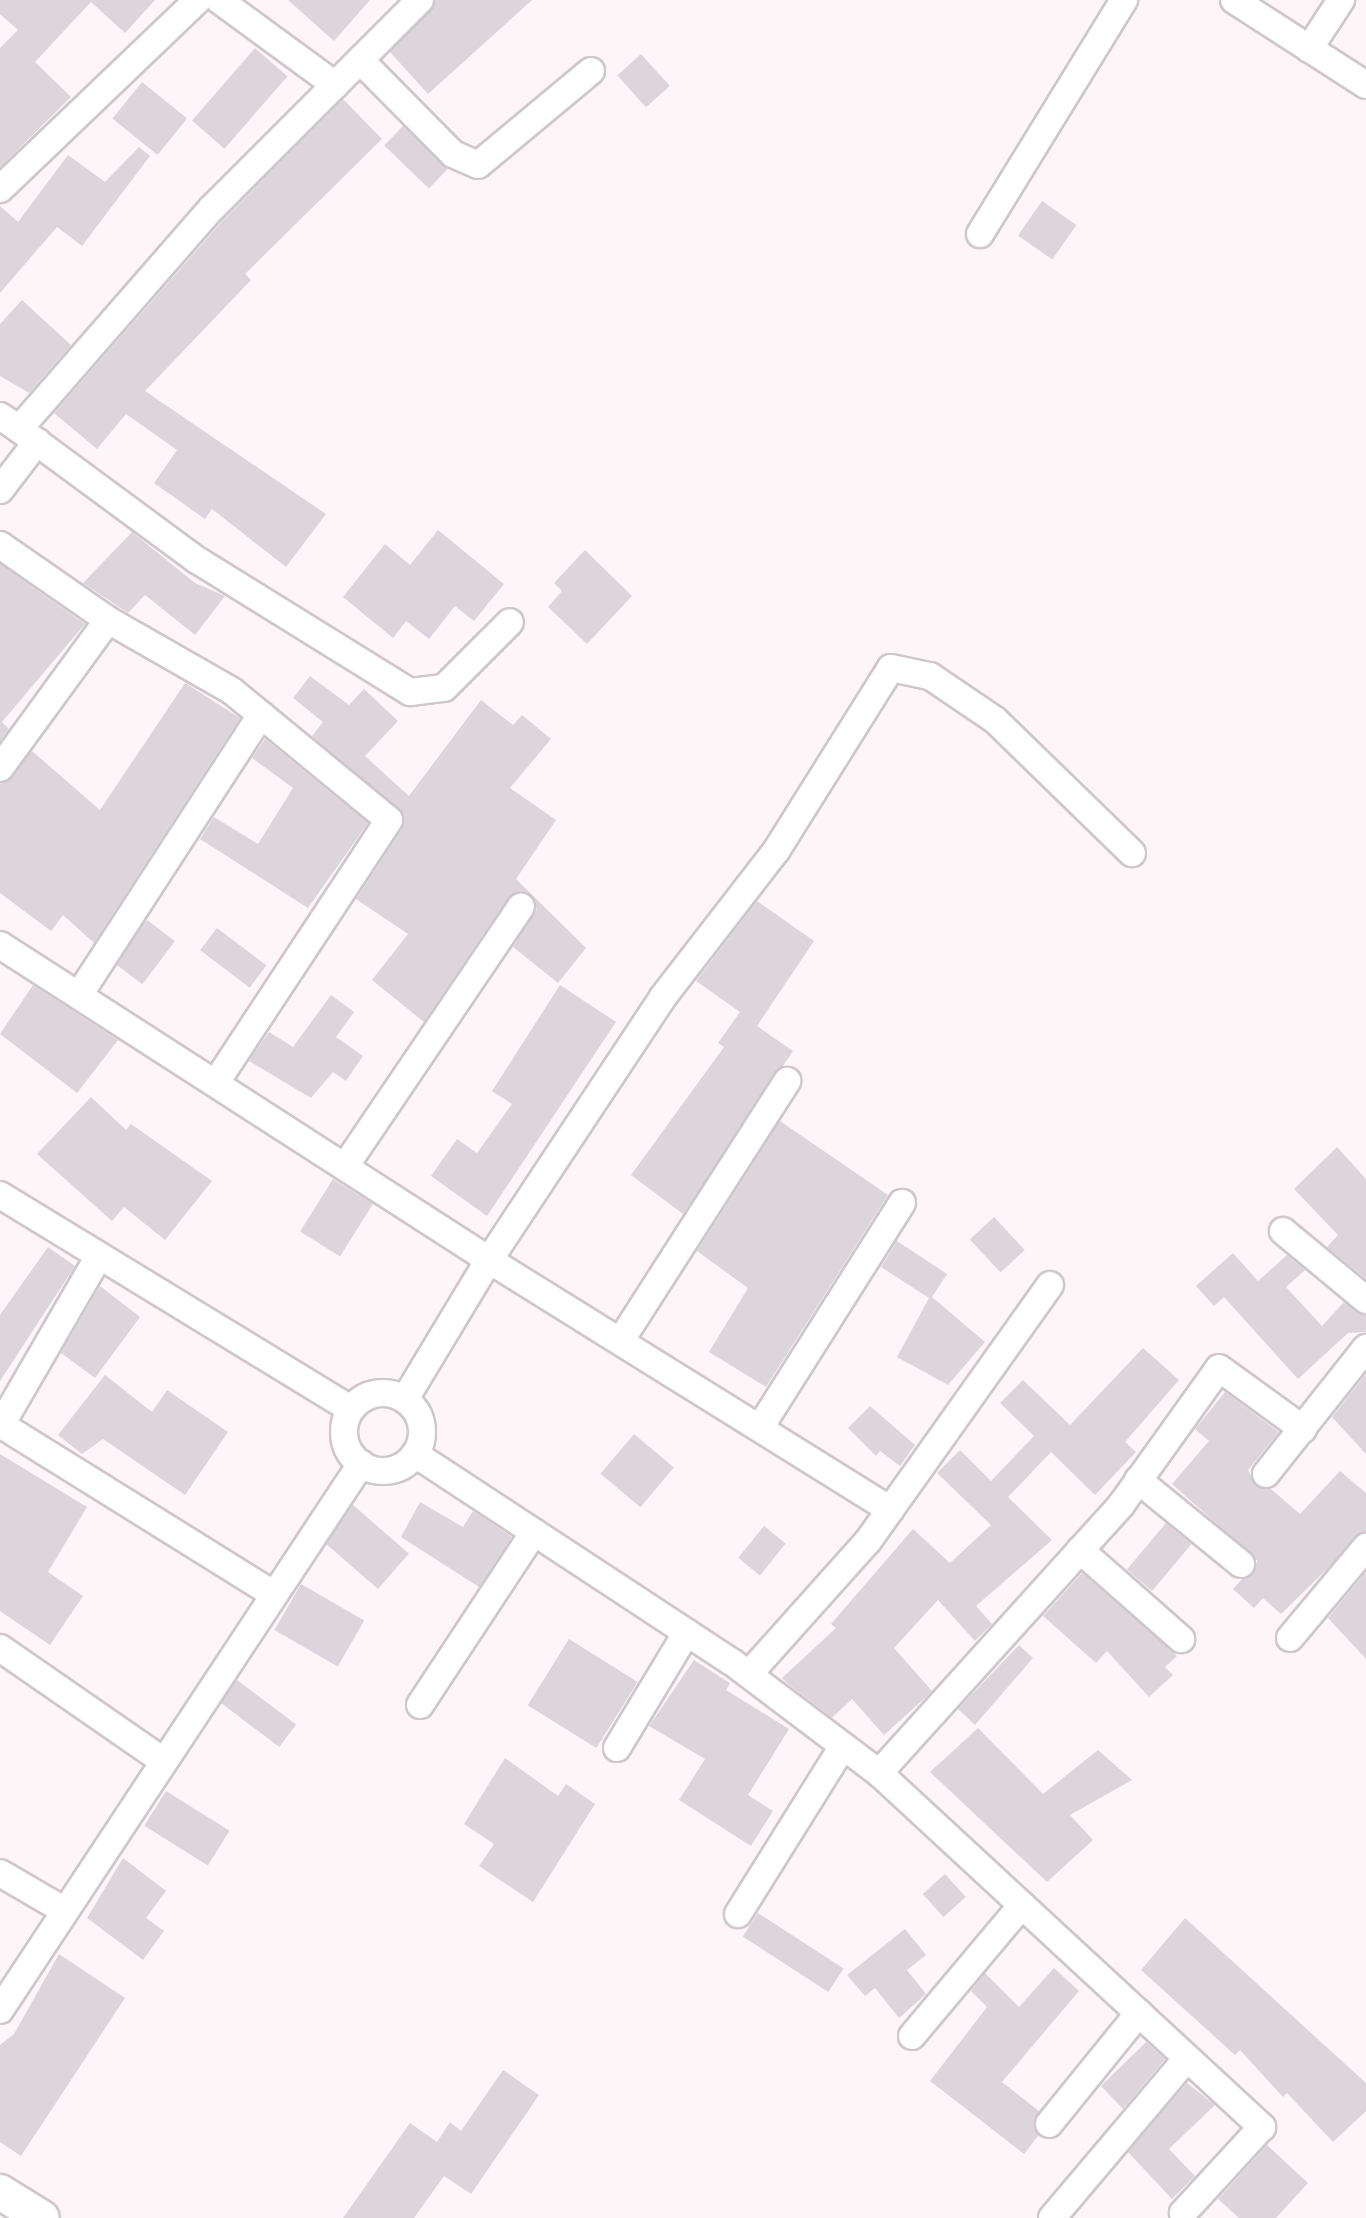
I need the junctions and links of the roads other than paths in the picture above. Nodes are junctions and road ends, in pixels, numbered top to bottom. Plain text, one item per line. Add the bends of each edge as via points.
1 (198, 0) edge
2 (219, 0) edge
3 (420, 0) edge
4 (1124, 0) edge
5 (1234, 0) edge
6 (1341, 0) edge
7 (1309, 49) junction
8 (360, 60) junction
9 (591, 71) dead end
10 (335, 85) junction
11 (1366, 85) edge
12 (0, 189) edge
13 (980, 234) dead end
14 (19, 429) edge
15 (0, 490) edge
16 (0, 545) edge
17 (108, 620) junction
18 (510, 622) dead end
19 (261, 715) junction
20 (0, 768) edge
21 (1132, 853) dead end
22 (521, 907) dead end
23 (0, 945) edge
24 (79, 995) junction
25 (217, 1081) junction
26 (787, 1081) dead end
27 (346, 1165) junction
28 (0, 1195) edge
29 (902, 1203) dead end
30 (1283, 1231) dead end
31 (99, 1256) junction
32 (489, 1260) junction
33 (1050, 1285) dead end
34 (1366, 1300) edge
35 (621, 1340) junction
36 (1366, 1348) edge
37 (405, 1399) junction
38 (351, 1409) junction
39 (0, 1425) edge
40 (761, 1426) junction
41 (1303, 1429) junction
42 (415, 1454) junction
43 (361, 1464) junction
44 (1266, 1474) dead end
45 (1138, 1480) junction
46 (890, 1510) junction
47 (534, 1532) junction
48 (1366, 1547) edge
49 (1080, 1550) junction
50 (1241, 1564) dead end
51 (272, 1593) junction
52 (687, 1632) junction
53 (1290, 1638) dead end
54 (1181, 1639) dead end
55 (0, 1648) edge
56 (749, 1674) junction
57 (420, 1705) dead end
58 (843, 1746) junction
59 (617, 1748) dead end
60 (162, 1760) junction
61 (879, 1773) junction
62 (0, 1873) edge
63 (1022, 1905) junction
64 (65, 1911) junction
65 (738, 1914) dead end
66 (0, 2010) edge
67 (1139, 2013) junction
68 (912, 2036) dead end
69 (1187, 2058) junction
70 (1049, 2124) dead end
71 (0, 2192) edge
72 (1183, 2213) dead end
73 (42, 2218) edge
74 (1052, 2218) edge

1 - 12 street
2 - 10 street
3 - 8 street
4 - 13 street
5 - 7 street
6 - 7 street
7 - 11 street
8 - 9 street via 453,154 478,165
8 - 10 street
10 - 14 street via 212,208
14 - 15 street
14 - 18 street via 197,560 410,692 444,688
16 - 17 street
17 - 19 street
17 - 20 street
19 - 24 street
19 - 25 street via 389,820
21 - 32 street via 995,720 930,676 891,668 776,851 663,997
22 - 27 street
23 - 24 street
24 - 25 street
25 - 27 street
26 - 35 street
27 - 32 street
28 - 31 street
29 - 40 street
30 - 34 street
31 - 38 street
31 - 39 street
32 - 35 street
32 - 37 street
33 - 46 street
35 - 40 street
36 - 41 street
37 - 38 street via 370,1395
37 - 42 street via 420,1418
38 - 43 street via 344,1433
39 - 51 street
40 - 46 street
41 - 44 street
41 - 45 street via 1219,1368
42 - 43 street via 397,1468
42 - 47 street
43 - 51 street
45 - 49 street
45 - 50 street
46 - 56 street
47 - 52 street
47 - 57 street
48 - 53 street
49 - 54 street
49 - 61 street
51 - 60 street
52 - 56 street
52 - 59 street
55 - 60 street
56 - 58 street
58 - 61 street
58 - 65 street
60 - 64 street
61 - 63 street
62 - 64 street
63 - 67 street
63 - 68 street
64 - 66 street
67 - 69 street
67 - 70 street
69 - 72 street via 1262,2127
69 - 74 street
71 - 73 street

